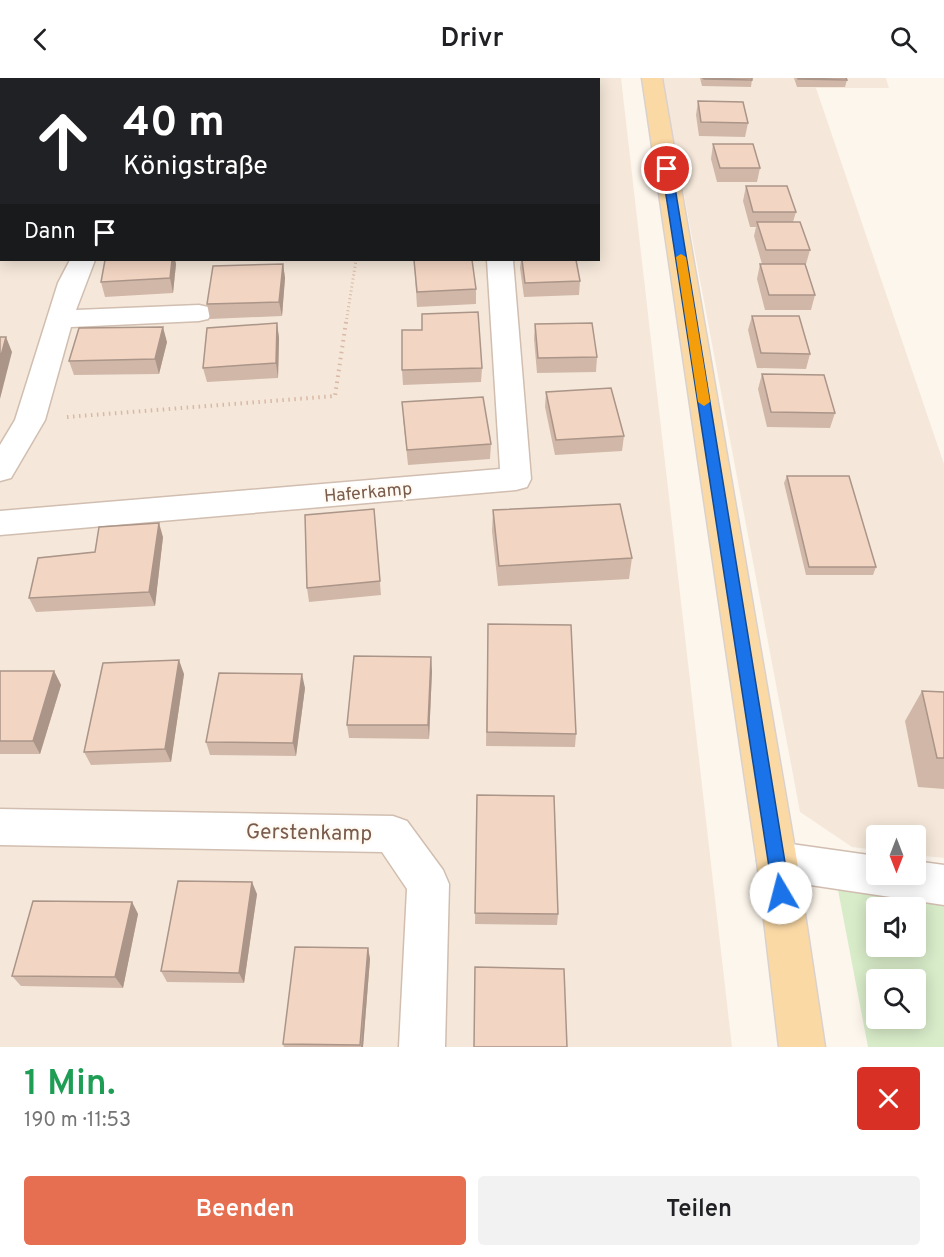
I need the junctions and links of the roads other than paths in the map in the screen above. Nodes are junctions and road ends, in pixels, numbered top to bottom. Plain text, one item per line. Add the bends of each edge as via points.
1 (652, 78) edge
2 (82, 261) edge
3 (500, 261) edge
4 (199, 314) dead end
5 (60, 319) junction
6 (0, 470) edge
7 (0, 523) edge
8 (0, 827) edge
9 (777, 861) junction
10 (944, 885) edge
11 (422, 1047) edge
12 (802, 1047) edge

1 - 9 main road
2 - 5 street
3 - 7 street, Haferkamp via 516,479
4 - 5 street
5 - 6 street via 30,420
8 - 11 street, Gerstenkamp via 393,834 428,884
9 - 10 street
9 - 12 main road

